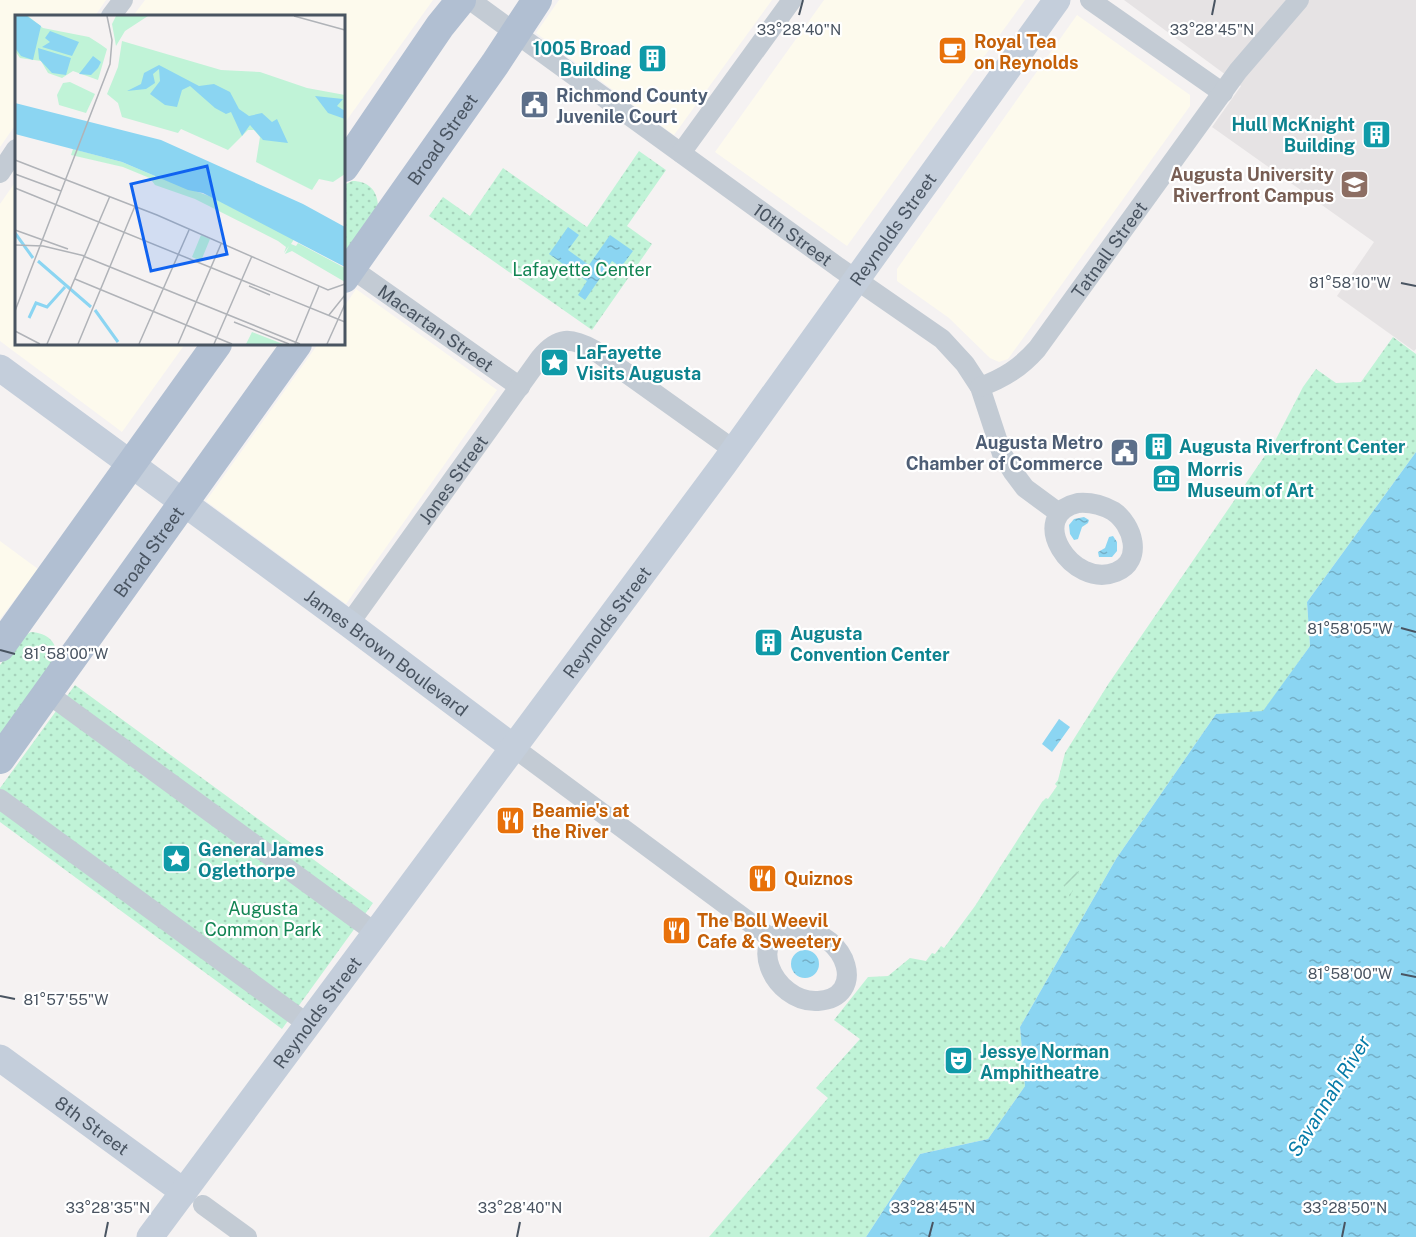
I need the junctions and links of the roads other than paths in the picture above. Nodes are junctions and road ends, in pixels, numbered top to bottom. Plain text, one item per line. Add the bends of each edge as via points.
1 (123, 0) edge
2 (461, 0) edge
3 (470, 0) edge
4 (537, 0) edge
5 (792, 0) edge
6 (1057, 0) edge
7 (1090, 0) edge
8 (1299, 0) edge
9 (112, 15) edge
10 (515, 33) junction
11 (1223, 93) junction
12 (15, 150) edge
13 (681, 153) junction
14 (345, 166) edge
15 (0, 172) edge
16 (347, 273) edge
17 (858, 280) junction
18 (217, 345) edge
19 (296, 345) edge
20 (0, 368) edge
21 (520, 387) junction
22 (980, 387) junction
23 (734, 450) junction
24 (132, 464) junction
25 (183, 503) junction
26 (1059, 513) dead end
27 (349, 624) junction
28 (0, 647) edge
29 (47, 693) junction
30 (513, 747) junction
31 (0, 759) edge
32 (0, 799) edge
33 (377, 933) junction
34 (772, 939) dead end
35 (309, 1025) junction
36 (0, 1058) edge
37 (194, 1198) junction
38 (150, 1237) edge
39 (247, 1237) edge

1 - 9 street
2 - 14 main road
3 - 10 street, 10th Street
4 - 10 main road, Broad Street
5 - 13 street
6 - 17 main road, Reynolds Street
7 - 11 street
8 - 11 street, Tatnall Street
10 - 13 street, 10th Street
10 - 16 main road, Broad Street
11 - 22 street, Tatnall Street via 1037,349 1013,373
12 - 15 street
13 - 17 street, 10th Street
16 - 21 street, Macartan Street
17 - 22 street, 10th Street via 942,339
17 - 23 main road, Reynolds Street
18 - 24 main road
19 - 25 main road, Broad Street
20 - 24 main road, James Brown Boulevard
21 - 23 street, Jones Street via 555,343 584,344
21 - 27 street, Jones Street
22 - 26 street, 10th Street via 1006,462 1026,488
23 - 30 main road, Reynolds Street
24 - 25 main road, James Brown Boulevard
24 - 28 main road
25 - 27 main road, James Brown Boulevard
25 - 29 main road, Broad Street
27 - 30 main road, James Brown Boulevard
29 - 31 main road, Broad Street
29 - 33 street
30 - 33 main road, Reynolds Street
30 - 34 street, James Brown Boulevard
32 - 35 street
33 - 35 main road, Reynolds Street
35 - 37 main road, Reynolds Street
36 - 37 main road, 8th Street
37 - 38 main road, Reynolds Street
37 - 39 street

